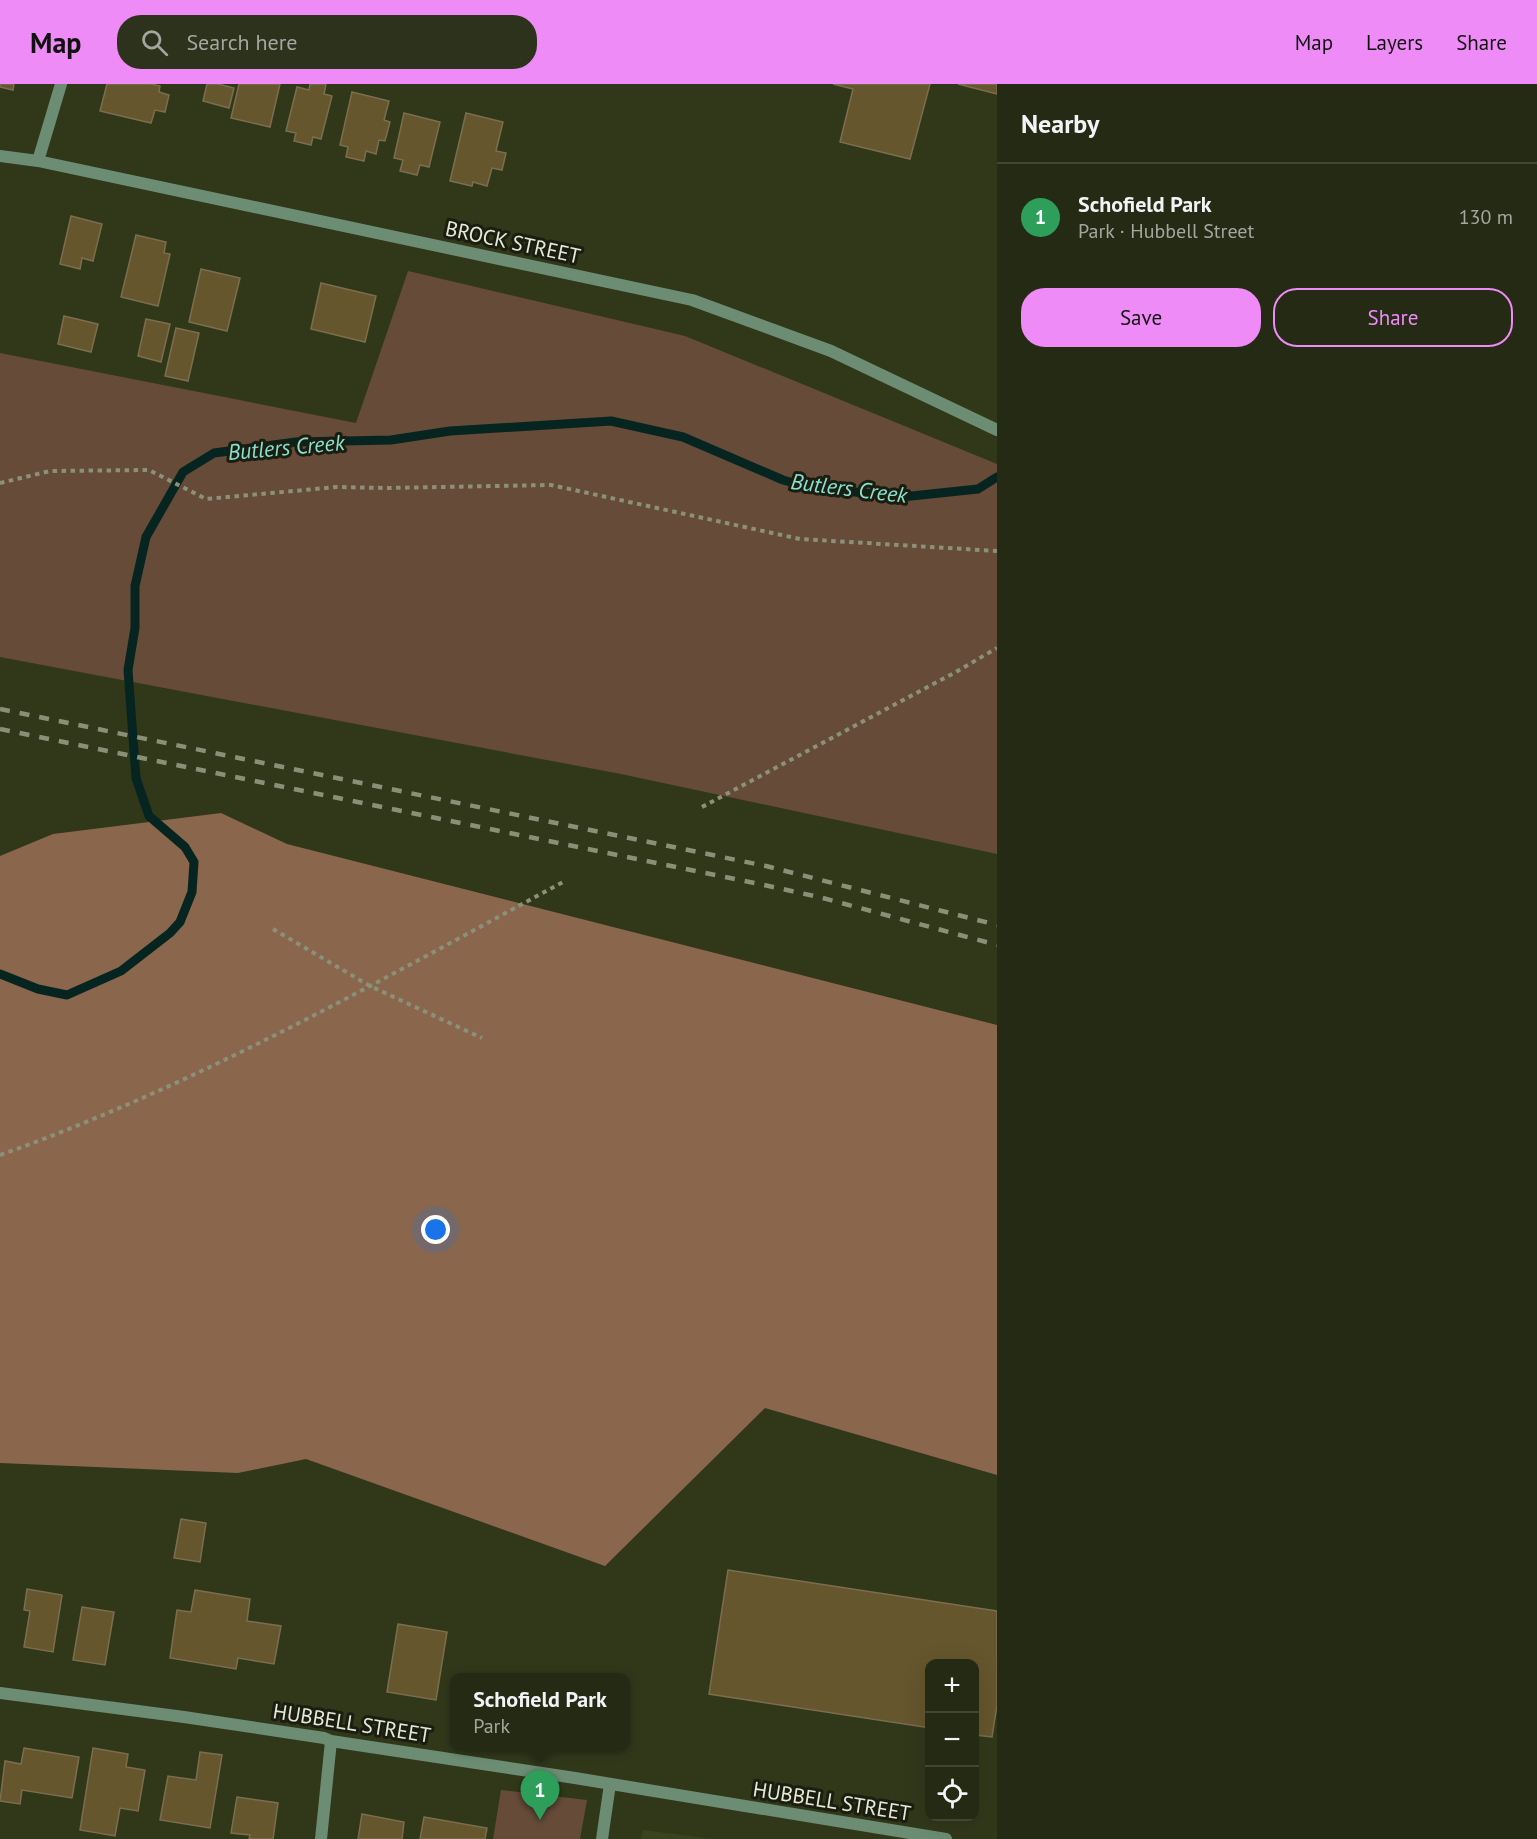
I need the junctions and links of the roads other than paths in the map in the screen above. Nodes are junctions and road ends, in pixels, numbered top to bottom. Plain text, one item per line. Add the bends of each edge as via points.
1 (61, 84) edge
2 (0, 156) edge
3 (38, 160) junction
4 (997, 430) edge
5 (0, 1693) edge
6 (330, 1741) junction
7 (610, 1784) junction
8 (321, 1839) edge
9 (602, 1839) edge
10 (946, 1839) edge

1 - 3 street
2 - 3 street, BROCK STREET
3 - 4 street, BROCK STREET via 692,300 831,351
5 - 6 street, HUBBELL STREET via 324,1737
6 - 7 street, HUBBELL STREET
6 - 8 street
7 - 9 street
7 - 10 street, HUBBELL STREET

